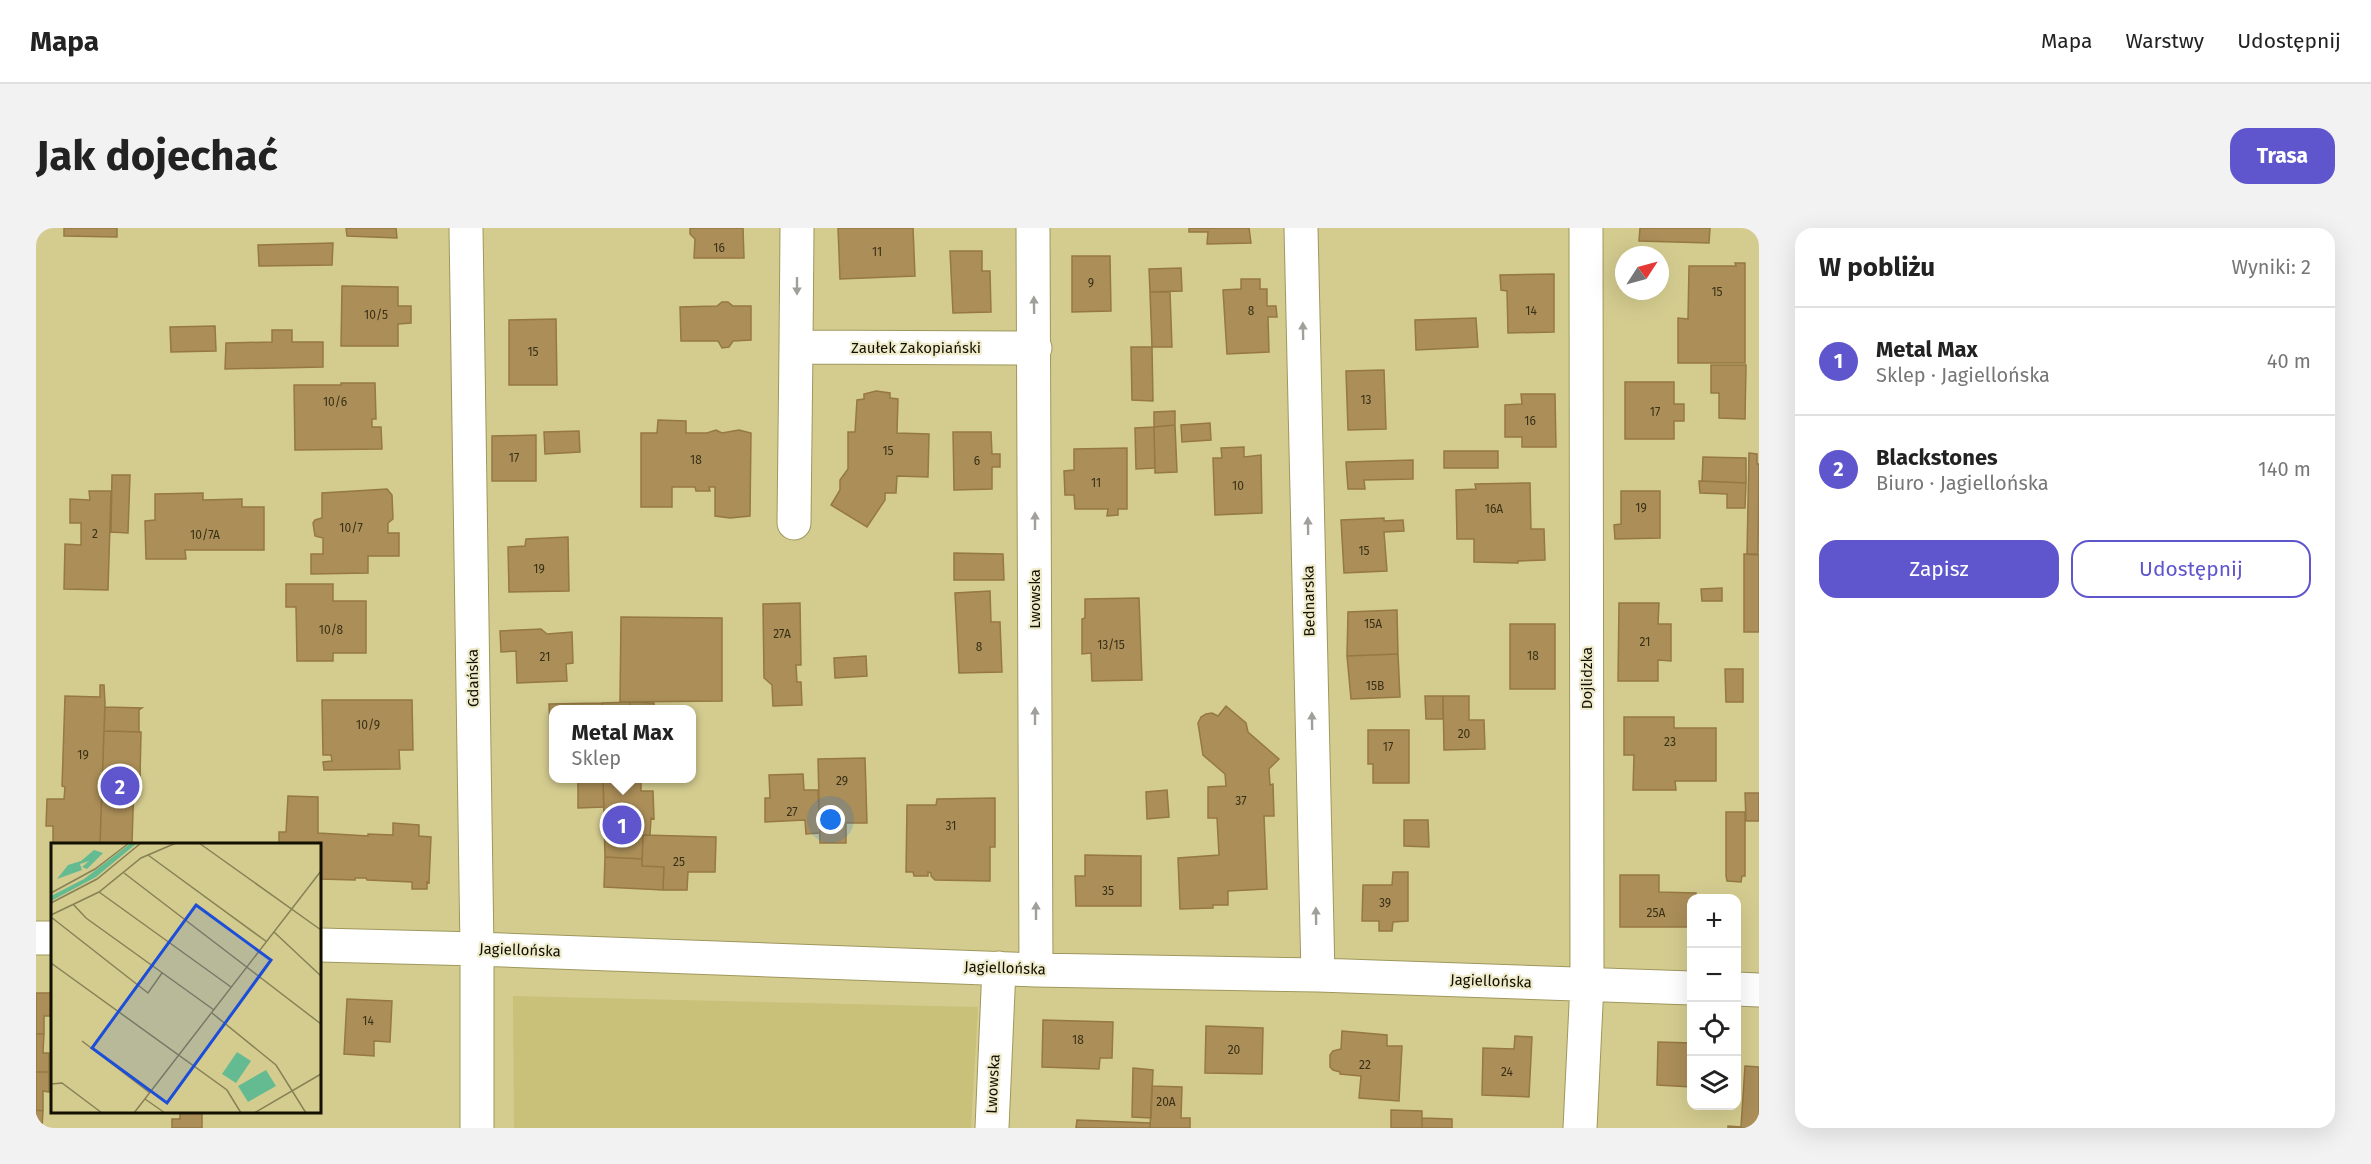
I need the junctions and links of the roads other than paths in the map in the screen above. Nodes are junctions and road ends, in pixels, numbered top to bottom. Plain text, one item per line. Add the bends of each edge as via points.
1 (466, 228) edge
2 (797, 228) edge
3 (1034, 228) edge
4 (1301, 228) edge
5 (1586, 228) edge
6 (796, 347) junction
7 (1035, 348) junction
8 (794, 523) dead end
9 (321, 945) edge
10 (477, 949) junction
11 (999, 968) junction
12 (1036, 970) junction
13 (1318, 975) junction
14 (1587, 984) junction
15 (1687, 988) edge
16 (1741, 989) edge
17 (1759, 990) edge
18 (477, 1128) edge
19 (992, 1128) edge
20 (1581, 1128) edge

1 - 10 street, Gdańska
2 -> 6 street
7 -> 3 street, Lwowska
13 -> 4 street, Bednarska
5 - 14 street, Dojlidzka
6 - 7 street, Zaułek Zakopiański
6 - 8 street
12 -> 7 street, Lwowska
9 - 10 street, Jagiellońska
10 - 11 street, Jagiellońska
10 - 18 street, Gdańska
11 - 12 street, Jagiellońska
11 - 19 street, Lwowska
12 - 13 street, Jagiellońska
13 - 14 street, Jagiellońska
14 - 15 street, Jagiellońska
14 - 20 street, Dojlidzka
16 - 17 street

